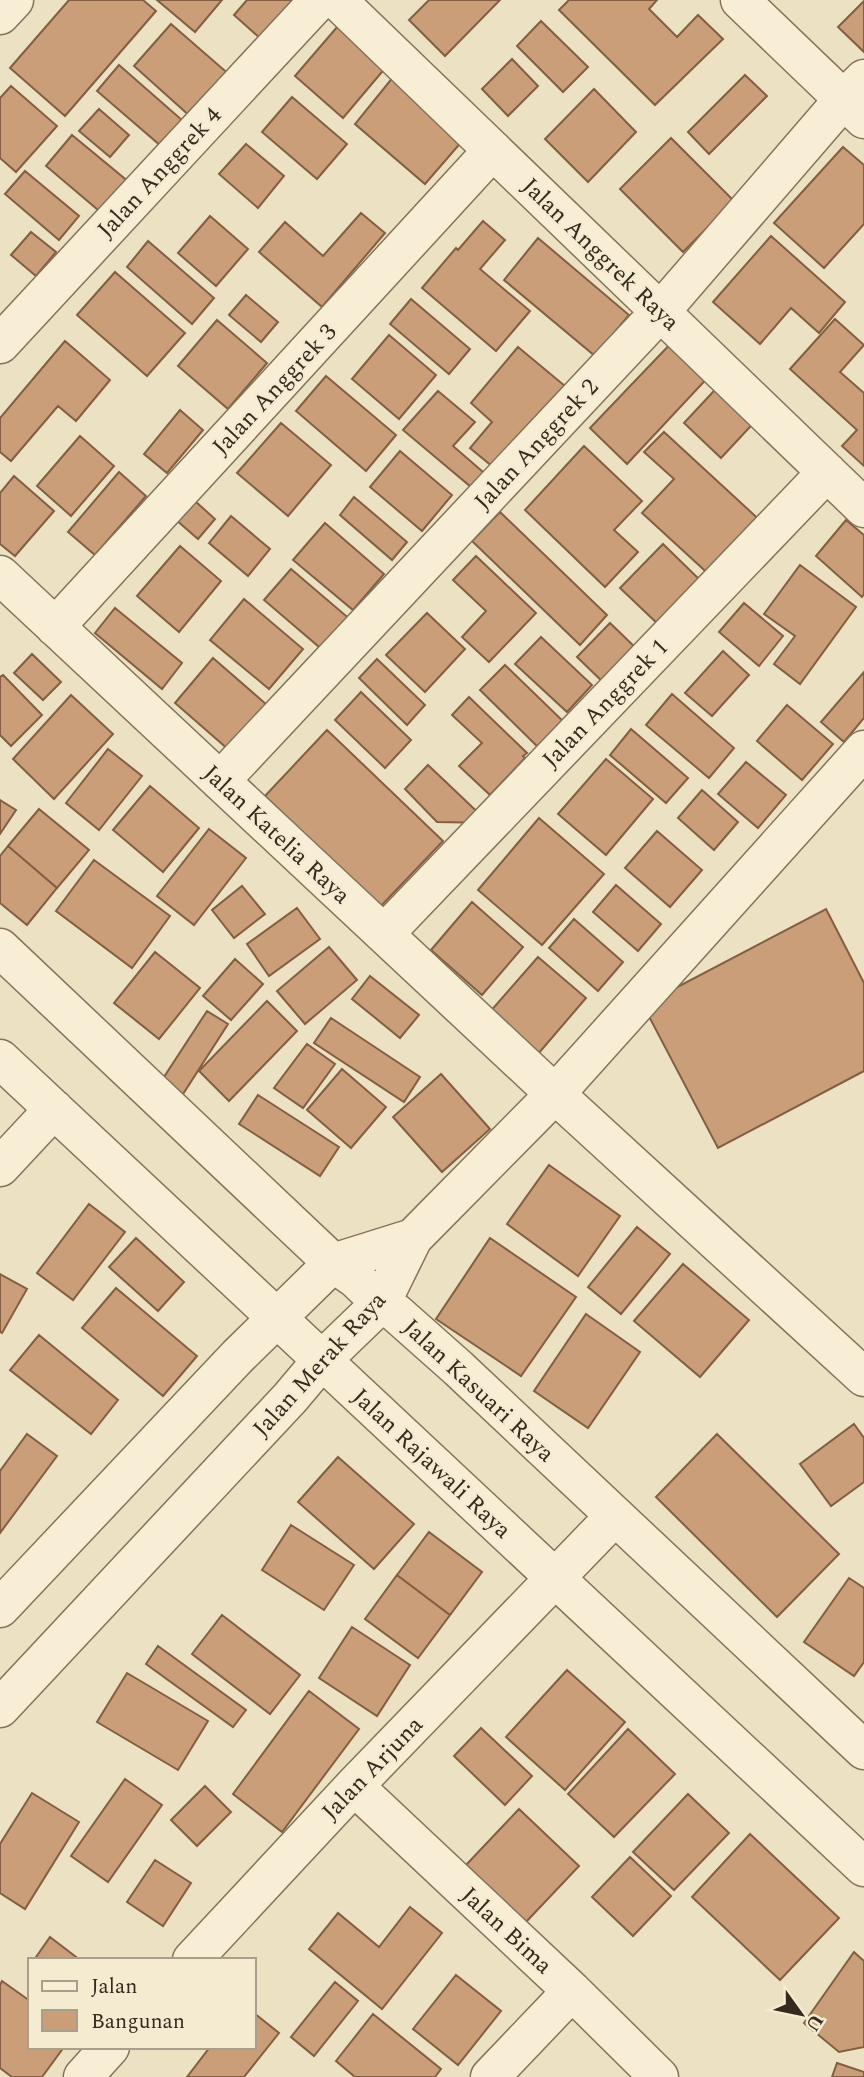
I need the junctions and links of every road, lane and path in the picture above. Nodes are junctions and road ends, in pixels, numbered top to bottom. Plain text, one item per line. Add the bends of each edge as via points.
1 (14, 0) edge
2 (319, 0) edge
3 (337, 0) edge
4 (740, 0) edge
5 (0, 15) edge
6 (857, 99) edge
7 (493, 150) junction
8 (660, 312) junction
9 (0, 344) edge
10 (827, 472) junction
11 (864, 508) edge
12 (0, 575) edge
13 (55, 627) junction
14 (864, 750) edge
15 (220, 781) junction
16 (384, 934) junction
17 (0, 948) edge
18 (0, 1059) edge
19 (555, 1094) junction
20 (54, 1109) junction
21 (0, 1167) edge
22 (413, 1238) junction
23 (333, 1263) junction
24 (381, 1303) junction
25 (276, 1317) junction
26 (322, 1360) junction
27 (864, 1377) edge
28 (614, 1517) junction
29 (555, 1578) junction
30 (0, 1608) edge
31 (0, 1708) edge
32 (864, 1750) edge
33 (354, 1786) junction
34 (864, 1867) edge
35 (194, 1958) edge
36 (572, 1991) junction
37 (108, 2049) edge
38 (83, 2077) edge
39 (490, 2077) edge
40 (659, 2077) edge

1 - 5 street
2 - 9 street, Jalan Anggrek 4
3 - 7 street, Jalan Anggrek Raya
4 - 6 street
6 - 8 street, Jalan Anggrek 2
7 - 8 street, Jalan Anggrek Raya
7 - 13 street, Jalan Anggrek 3
8 - 10 street, Jalan Anggrek Raya
8 - 15 street, Jalan Anggrek 2
10 - 11 street, Jalan Anggrek Raya
10 - 16 street, Jalan Anggrek 1
12 - 13 street, Jalan Katelia Raya
13 - 15 street, Jalan Katelia Raya
14 - 19 street
15 - 16 street, Jalan Katelia Raya
16 - 19 street, Jalan Katelia Raya
17 - 23 street, Jalan Kasuari Raya
18 - 20 street, Jalan Rajawali Raya
19 - 22 street
19 - 27 street, Jalan Katelia Raya
20 - 21 street
20 - 25 street, Jalan Rajawali Raya
22 - 23 street, Jalan Merak Raya
22 - 24 street, Jalan Merak Raya
23 - 24 street, Jalan Kasuari Raya
23 - 25 street, Jalan Merak Raya
24 - 26 street, Jalan Merak Raya
24 - 28 street, Jalan Kasuari Raya via 458,1368
25 - 26 street, Jalan Rajawali Raya
25 - 30 street, Jalan Merak Raya
26 - 29 street, Jalan Rajawali Raya
26 - 31 street, Jalan Merak Raya
28 - 29 street, Jalan Arjuna
28 - 32 street, Jalan Kasuari Raya
29 - 33 street, Jalan Arjuna
29 - 34 street, Jalan Rajawali Raya
33 - 35 street, Jalan Arjuna
33 - 36 street, Jalan Bima
36 - 39 street
36 - 40 street, Jalan Bima
37 - 38 street

